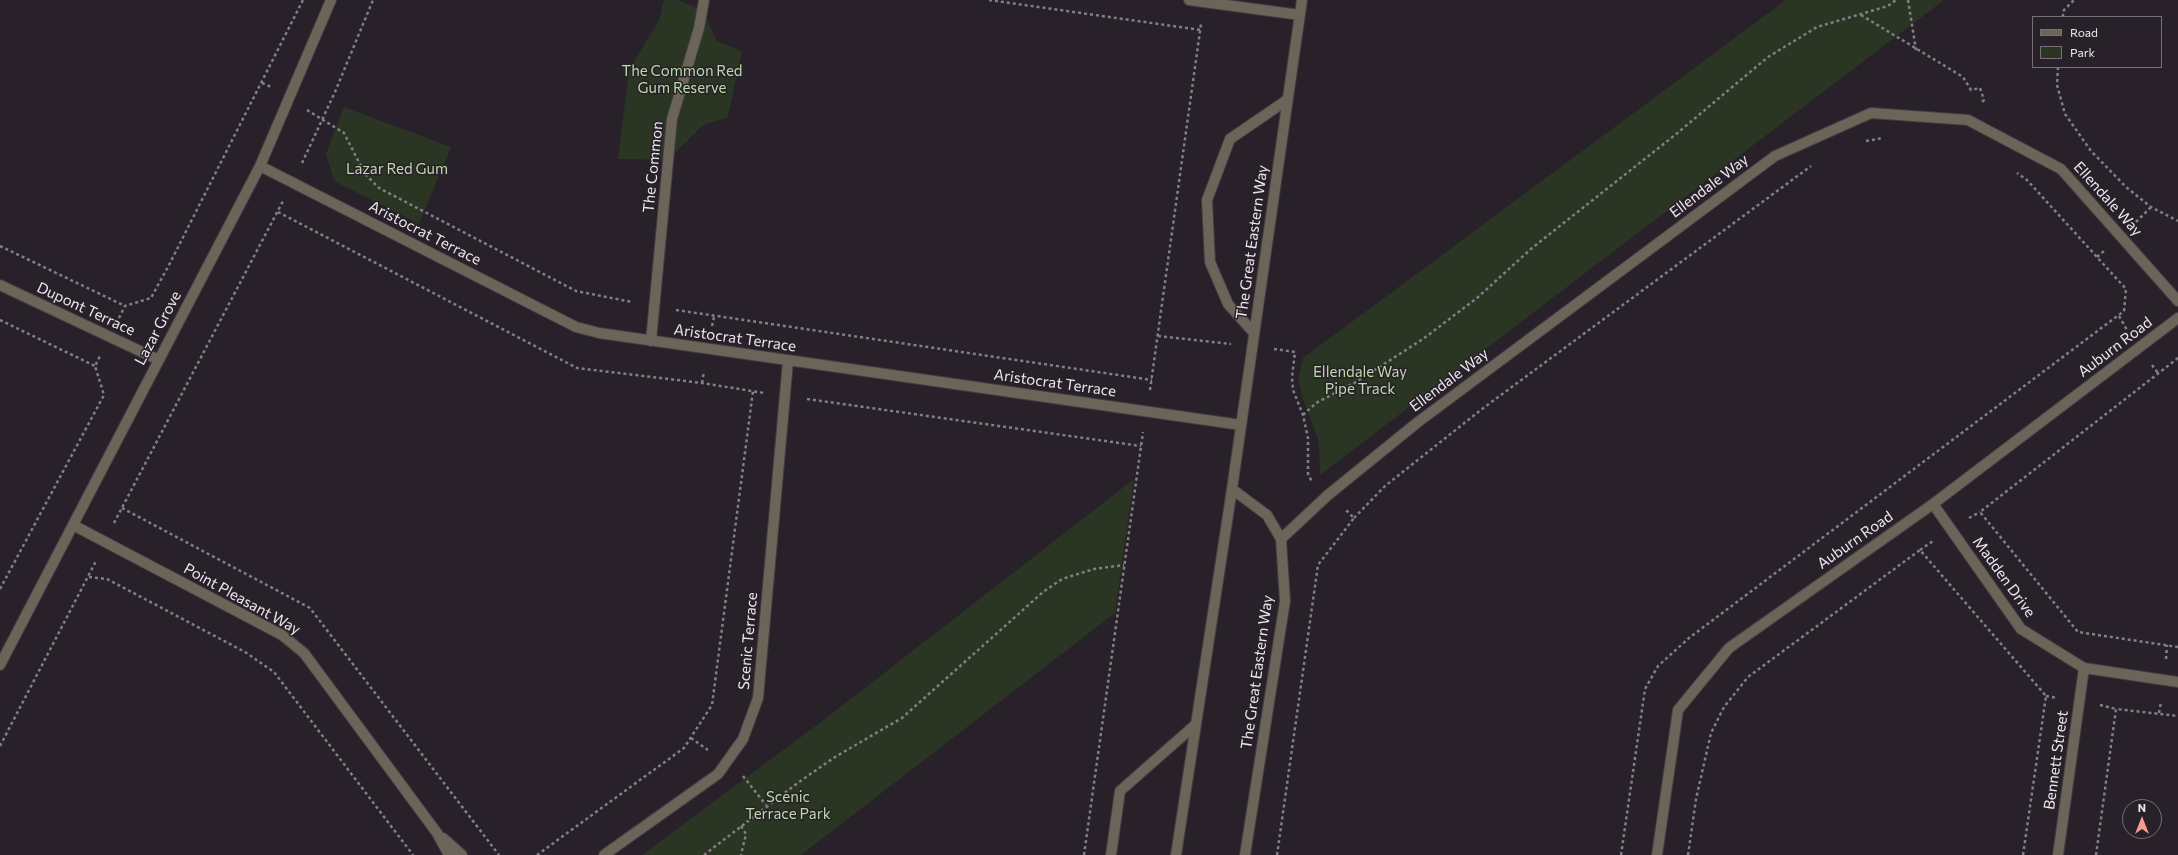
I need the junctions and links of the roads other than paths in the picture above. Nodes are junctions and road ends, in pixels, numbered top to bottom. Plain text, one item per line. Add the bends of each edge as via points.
1 (331, 0) edge
2 (704, 0) edge
3 (1189, 0) edge
4 (1302, 0) edge
5 (1300, 15) junction
6 (1287, 100) junction
7 (260, 166) junction
8 (0, 285) edge
9 (2178, 301) edge
10 (2178, 318) edge
11 (1254, 334) junction
12 (650, 341) junction
13 (159, 360) junction
14 (788, 361) junction
15 (1241, 425) junction
16 (1232, 489) junction
17 (1934, 504) junction
18 (73, 525) junction
19 (1281, 539) junction
20 (0, 665) edge
21 (2084, 668) junction
22 (2178, 682) edge
23 (1195, 725) junction
24 (437, 833) junction
25 (449, 855) edge
26 (462, 855) edge
27 (604, 855) edge
28 (1111, 855) edge
29 (1176, 855) edge
30 (1245, 855) edge
31 (1657, 855) edge
32 (2058, 855) edge

1 - 7 street, Lazar Grove
2 - 12 street, The Common via 699,28 672,119
3 - 5 street
4 - 5 street, The Great Eastern Way
5 - 6 street, The Great Eastern Way
6 - 11 street, The Great Eastern Way
6 - 11 street via 1230,140 1207,200 1210,262 1228,304
7 - 12 street, Aristocrat Terrace via 576,327 599,334
7 - 13 street, Lazar Grove
8 - 13 street, Dupont Terrace
9 - 19 street, Ellendale Way via 2061,169 1968,120 1871,113 1775,156 1418,422 1328,495
10 - 17 street, Auburn Road
11 - 15 street, The Great Eastern Way
12 - 14 street, Aristocrat Terrace
13 - 18 street, Lazar Grove
14 - 15 street, Aristocrat Terrace
14 - 27 street, Scenic Terrace via 758,698 743,739 718,774
15 - 16 street, The Great Eastern Way
16 - 19 street, The Great Eastern Way via 1267,515
16 - 23 street, The Great Eastern Way
17 - 21 street, Madden Drive via 2021,629
17 - 31 street, Auburn Road via 1729,648 1678,710
18 - 20 street, Lazar Grove
18 - 24 street, Point Pleasant Way via 282,635 304,652
19 - 30 street, The Great Eastern Way via 1285,601
21 - 22 street, Madden Drive
21 - 32 street, Bennett Street
23 - 28 street via 1120,791
23 - 29 street, The Great Eastern Way
24 - 25 street, Point Pleasant Way
24 - 26 street, Point Pleasant Way

